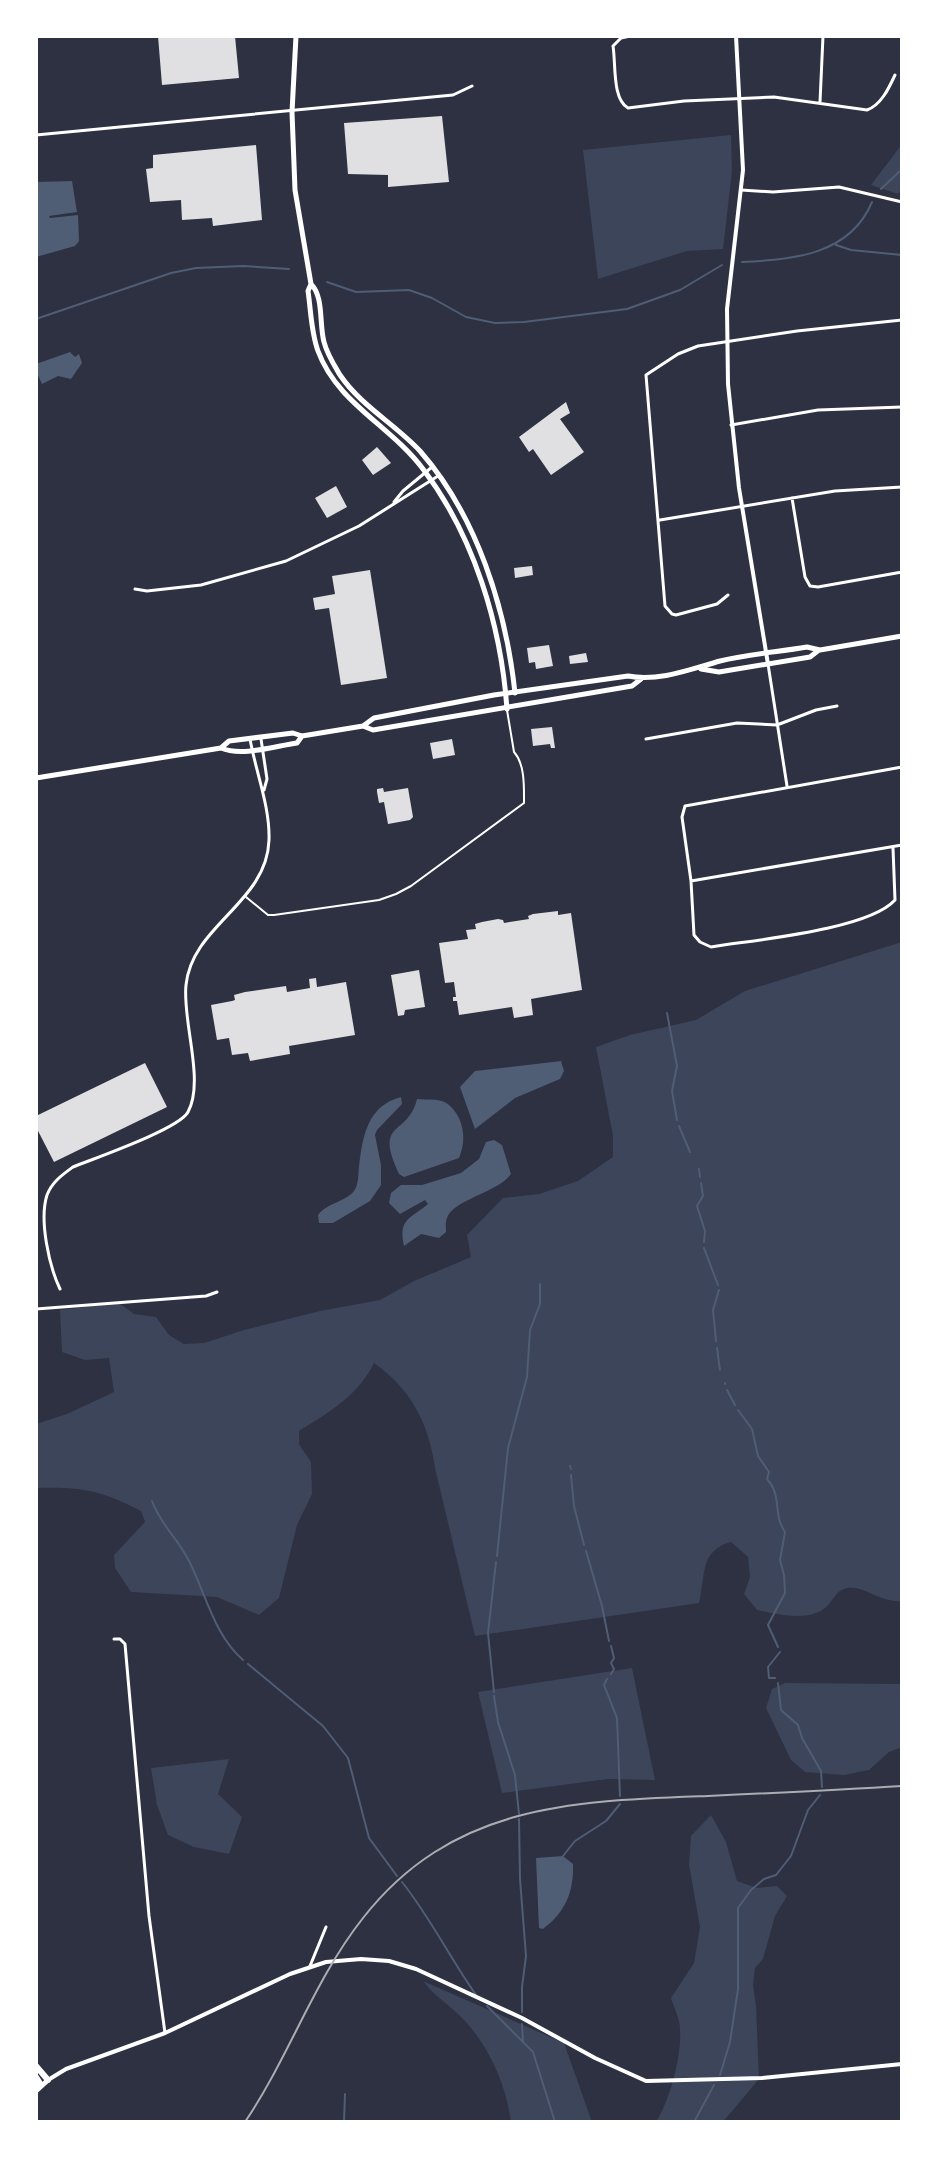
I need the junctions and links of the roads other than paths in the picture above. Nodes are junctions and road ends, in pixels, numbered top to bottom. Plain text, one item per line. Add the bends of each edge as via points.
1 (296, 36) edge
2 (630, 36) edge
3 (736, 36) edge
4 (823, 36) edge
5 (895, 75) dead end
6 (472, 86) dead end
7 (740, 98) junction
8 (820, 102) junction
9 (292, 112) junction
10 (36, 135) edge
11 (741, 190) junction
12 (902, 202) edge
13 (311, 284) junction
14 (321, 318) junction
15 (312, 319) junction
16 (902, 320) edge
17 (726, 341) junction
18 (338, 372) junction
19 (331, 376) junction
20 (902, 407) edge
21 (731, 425) junction
22 (432, 467) junction
23 (426, 473) junction
24 (438, 476) junction
25 (431, 481) junction
26 (902, 487) edge
27 (792, 498) junction
28 (394, 502) junction
29 (742, 507) junction
30 (659, 520) junction
31 (902, 572) edge
32 (135, 589) dead end
33 (728, 595) dead end
34 (902, 636) edge
35 (820, 650) junction
36 (767, 653) junction
37 (768, 664) junction
38 (699, 669) junction
39 (642, 679) junction
40 (515, 693) junction
41 (506, 695) junction
42 (837, 706) dead end
43 (517, 708) junction
44 (507, 709) junction
45 (777, 725) junction
46 (363, 726) junction
47 (302, 736) junction
48 (260, 738) junction
49 (250, 739) junction
50 (646, 739) dead end
51 (221, 748) junction
52 (262, 748) junction
53 (252, 749) junction
54 (902, 767) edge
55 (36, 778) edge
56 (787, 786) junction
57 (264, 790) junction
58 (902, 845) edge
59 (893, 848) junction
60 (691, 881) junction
61 (246, 897) junction
62 (60, 1289) dead end
63 (217, 1292) dead end
64 (36, 1309) edge
65 (114, 1639) dead end
66 (326, 1927) dead end
67 (310, 1966) junction
68 (165, 2033) junction
69 (902, 2064) edge
70 (36, 2066) edge
71 (36, 2077) edge
72 (42, 2085) edge

1 - 9 main road
2 - 7 street via 613,46 618,97 624,106
3 - 7 street
4 - 8 street
5 - 8 street via 871,109
6 - 9 street via 453,95
7 - 8 street
7 - 11 street
9 - 10 street
9 - 13 main road via 295,190
11 - 12 street via 832,186
11 - 17 street
13 - 14 main road via 317,290
13 - 15 main road
14 - 15 main road
14 - 18 main road
15 - 19 main road via 318,350
16 - 17 street
17 - 21 street
17 - 30 street via 691,348 646,375
18 - 19 main road
18 - 22 main road
19 - 23 main road
20 - 21 street via 818,410
21 - 29 street
22 - 23 street
22 - 24 main road
23 - 25 main road
23 - 28 street
24 - 25 street
24 - 40 main road via 463,515 487,571
25 - 28 street
25 - 41 main road via 477,570
26 - 27 street
27 - 29 street
27 - 31 street via 810,586
28 - 32 street via 326,543 258,570 186,588
29 - 30 street
29 - 36 street
30 - 33 street via 668,611 676,615 717,604
34 - 35 main road
35 - 36 main road
35 - 37 main road via 810,657
36 - 37 street
36 - 38 main road
37 - 38 main road via 719,672
37 - 45 street
38 - 39 main road
39 - 40 main road via 628,676
39 - 43 main road via 632,686
40 - 41 main road
40 - 43 street
41 - 44 main road
41 - 46 main road via 374,718
42 - 45 street
43 - 44 main road
44 - 46 main road via 373,730
44 - 61 lane via 524,803 411,886 379,900 274,915
45 - 50 street via 737,723
45 - 56 street
46 - 47 main road
47 - 48 main road
47 - 52 main road via 297,743
48 - 49 main road
48 - 52 street
49 - 51 main road via 229,741
49 - 53 street
51 - 53 main road
51 - 55 main road
52 - 53 main road
52 - 57 street
53 - 57 street
54 - 56 street
56 - 60 street via 685,806
57 - 61 street via 269,842 264,866
58 - 59 street
59 - 60 street
59 - 60 street via 897,892 889,906 853,923 711,947 694,935
61 - 62 street via 197,953 186,982 194,1072 188,1112 175,1124 73,1167 48,1192 47,1240
63 - 64 street
65 - 68 street via 125,1644
66 - 67 street
67 - 68 street
67 - 69 street via 389,1961 416,1969 646,2081 762,2078
68 - 72 street via 78,2064
70 - 72 highway
71 - 72 highway

